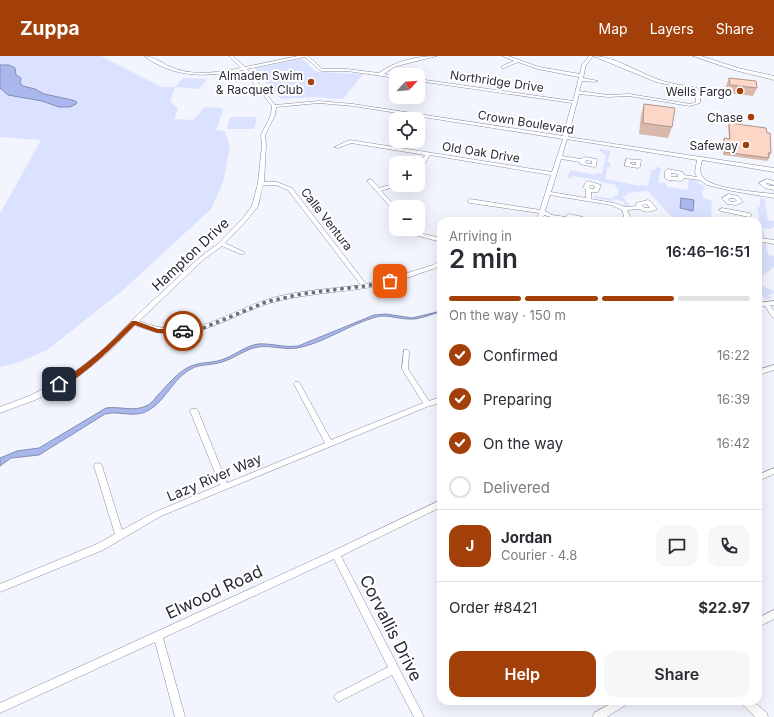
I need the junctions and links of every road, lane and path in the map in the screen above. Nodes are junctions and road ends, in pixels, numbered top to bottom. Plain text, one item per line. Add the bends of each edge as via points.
1 (146, 56) edge
2 (231, 56) edge
3 (305, 56) edge
4 (435, 56) edge
5 (504, 56) edge
6 (590, 56) edge
7 (595, 56) edge
8 (696, 56) edge
9 (709, 56) edge
10 (518, 61) junction
11 (503, 67) dead end
12 (244, 68) junction
13 (381, 74) junction
14 (389, 75) edge
15 (774, 75) edge
16 (581, 78) junction
17 (774, 78) edge
18 (425, 81) edge
19 (596, 81) dead end
20 (577, 92) junction
21 (574, 102) junction
22 (274, 106) junction
23 (565, 138) junction
24 (336, 147) dead end
25 (635, 148) junction
26 (428, 154) junction
27 (559, 157) junction
28 (700, 158) junction
29 (425, 159) edge
30 (633, 160) dead end
31 (583, 161) dead end
32 (774, 170) edge
33 (554, 174) junction
34 (681, 176) dead end
35 (701, 179) junction
36 (370, 181) dead end
37 (771, 181) edge
38 (261, 183) junction
39 (389, 187) edge
40 (772, 188) edge
41 (378, 190) junction
42 (589, 190) dead end
43 (734, 190) junction
44 (548, 193) junction
45 (772, 196) edge
46 (734, 197) junction
47 (588, 200) junction
48 (470, 201) dead end
49 (389, 202) edge
50 (733, 204) junction
51 (641, 207) dead end
52 (624, 210) junction
53 (722, 210) dead end
54 (542, 212) junction
55 (732, 212) junction
56 (749, 215) dead end
57 (540, 217) edge
58 (555, 217) edge
59 (627, 217) edge
60 (425, 236) edge
61 (437, 239) edge
62 (762, 240) edge
63 (774, 242) edge
64 (221, 244) junction
65 (242, 253) dead end
66 (437, 265) edge
67 (365, 286) junction
68 (774, 303) edge
69 (762, 305) edge
70 (767, 305) junction
71 (774, 316) edge
72 (134, 322) junction
73 (406, 352) dead end
74 (774, 367) edge
75 (762, 372) edge
76 (297, 384) dead end
77 (437, 401) edge
78 (427, 404) junction
79 (0, 410) edge
80 (194, 411) dead end
81 (329, 444) junction
82 (98, 466) dead end
83 (774, 471) edge
84 (762, 476) edge
85 (224, 486) junction
86 (437, 505) edge
87 (119, 535) junction
88 (336, 554) junction
89 (0, 588) edge
90 (774, 614) edge
91 (762, 621) edge
92 (158, 636) junction
93 (394, 669) junction
94 (340, 697) dead end
95 (618, 705) edge
96 (749, 705) edge
97 (0, 708) edge
98 (180, 717) edge
99 (419, 717) edge
100 (598, 717) edge
101 (763, 717) edge

1 - 12 street via 184,73 216,73
2 - 12 street
3 - 12 street
3 - 13 street via 321,70
4 - 13 street via 396,64
5 - 10 street
6 - 16 street via 584,65
7 - 20 street via 657,81 695,89 698,91 698,103 690,105 629,95 608,96
8 - 17 main road
9 - 15 main road
10 - 11 street
10 - 16 street
12 - 22 street
13 - 14 street
16 - 19 street
16 - 20 street
18 - 21 street, Northridge Drive
20 - 21 street
21 - 23 street
22 - 23 street, Crown Boulevard via 333,102
22 - 38 street, Hampton Drive via 274,115 263,135
23 - 25 street, Crown Boulevard
23 - 27 street
24 - 26 street, Old Oak Drive via 350,141
25 - 28 street, Crown Boulevard
25 - 30 street
26 - 29 street
26 - 33 street, Old Oak Drive
27 - 31 street
27 - 33 street
28 - 32 street, Crown Boulevard
28 - 35 street via 698,173
33 - 44 street
34 - 35 street
35 - 43 street via 713,186
36 - 41 street
37 - 40 street via 762,183 765,187
38 - 64 street, Hampton Drive via 254,206
38 - 67 street, Calle Ventura via 277,184 290,189
39 - 41 street
40 - 45 street
41 - 49 street
42 - 47 street
43 - 45 street
43 - 46 street
44 - 47 street
44 - 54 street
46 - 50 street via 740,202
46 - 50 street via 725,198
47 - 52 street via 612,204
48 - 54 street
50 - 55 street
51 - 52 street
52 - 59 street
53 - 55 street
54 - 57 street
54 - 58 street
55 - 56 street
60 - 61 street
62 - 63 street
64 - 65 street
64 - 72 street, Hampton Drive via 201,259
66 - 67 street via 390,281
67 - 72 street via 301,294 266,302 203,328 180,332 157,331
68 - 70 street
69 - 70 street
70 - 71 street
72 - 79 street, Hampton Drive via 106,351 73,377 32,398
73 - 78 street via 405,369
74 - 75 street
76 - 81 street
77 - 78 street, Lazy River Way
78 - 81 street, Lazy River Way
80 - 85 street
81 - 85 street, Lazy River Way
82 - 87 street
83 - 84 street
85 - 87 street, Lazy River Way via 158,514
86 - 88 street, Elwood Road
87 - 89 street, Lazy River Way via 100,546
88 - 92 street, Elwood Road
88 - 93 street, Corvallis Drive
90 - 91 street
92 - 97 street, Elwood Road
92 - 98 street
93 - 94 street
93 - 99 street, Corvallis Drive
95 - 100 street
96 - 101 street

